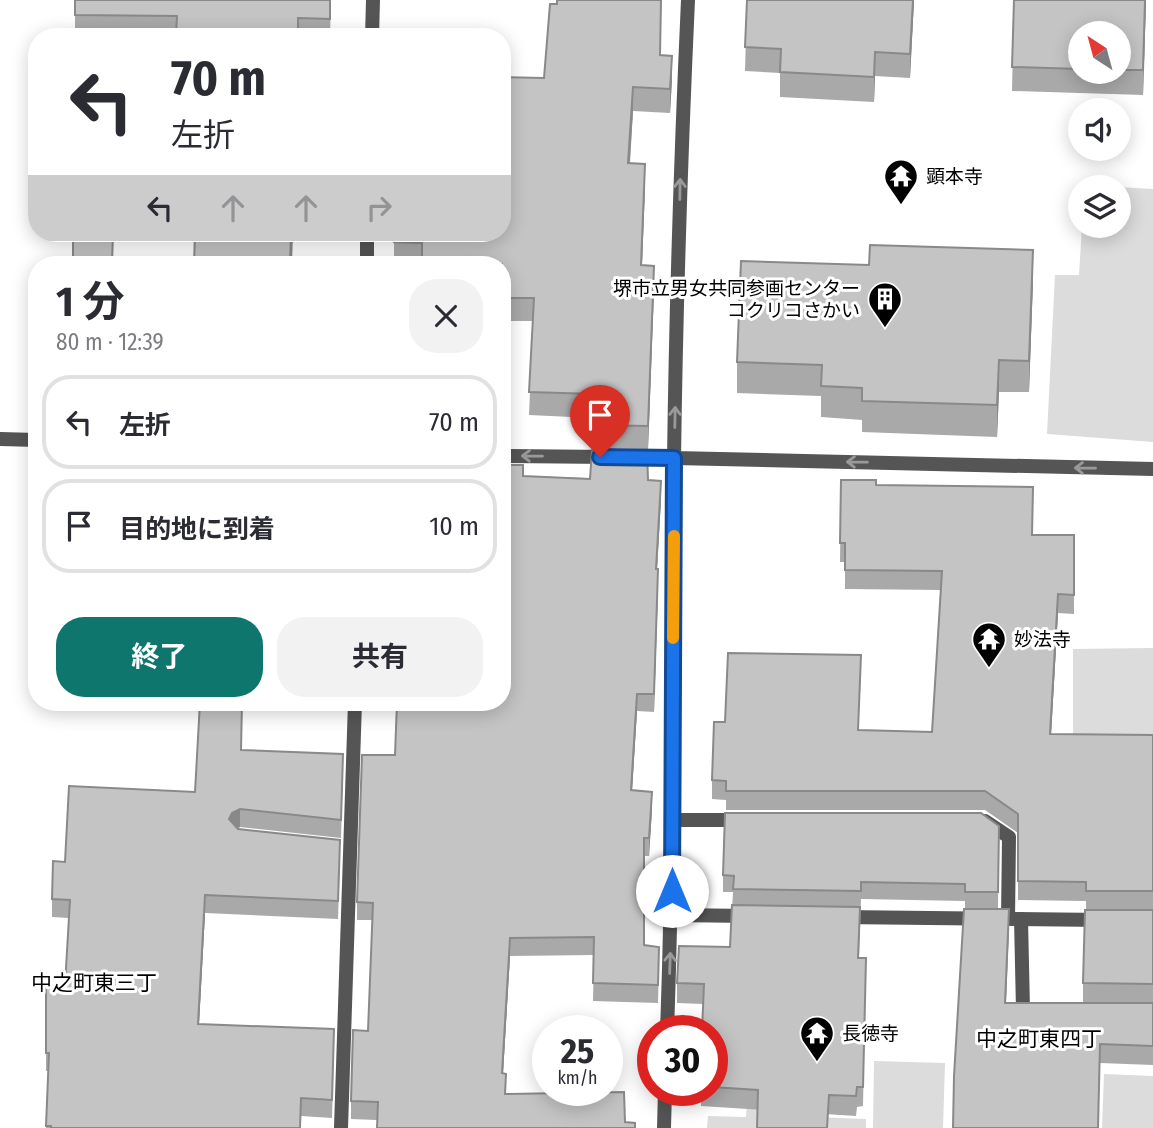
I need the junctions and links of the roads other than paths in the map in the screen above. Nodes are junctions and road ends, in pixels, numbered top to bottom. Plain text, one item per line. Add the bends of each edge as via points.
1 (373, 0) edge
2 (688, 0) edge
3 (372, 28) edge
4 (0, 439) edge
5 (28, 440) edge
6 (511, 456) edge
7 (674, 458) junction
8 (1153, 470) edge
9 (354, 711) edge
10 (672, 820) junction
11 (753, 820) edge
12 (970, 820) edge
13 (672, 915) junction
14 (770, 916) edge
15 (826, 917) edge
16 (1014, 919) junction
17 (1114, 920) edge
18 (1049, 1010) edge
19 (668, 1015) edge
20 (665, 1106) edge
21 (341, 1128) edge
22 (664, 1128) edge

1 - 3 street
7 -> 2 street
4 - 5 street
7 -> 6 street
8 -> 7 street
7 - 10 street
9 - 21 street via 343,848
10 - 11 street
10 - 13 street
12 - 16 street via 984,820 1009,837
13 - 14 street
19 -> 13 street
15 - 16 street
16 - 17 street
16 - 18 street via 1023,1010
20 - 22 street

